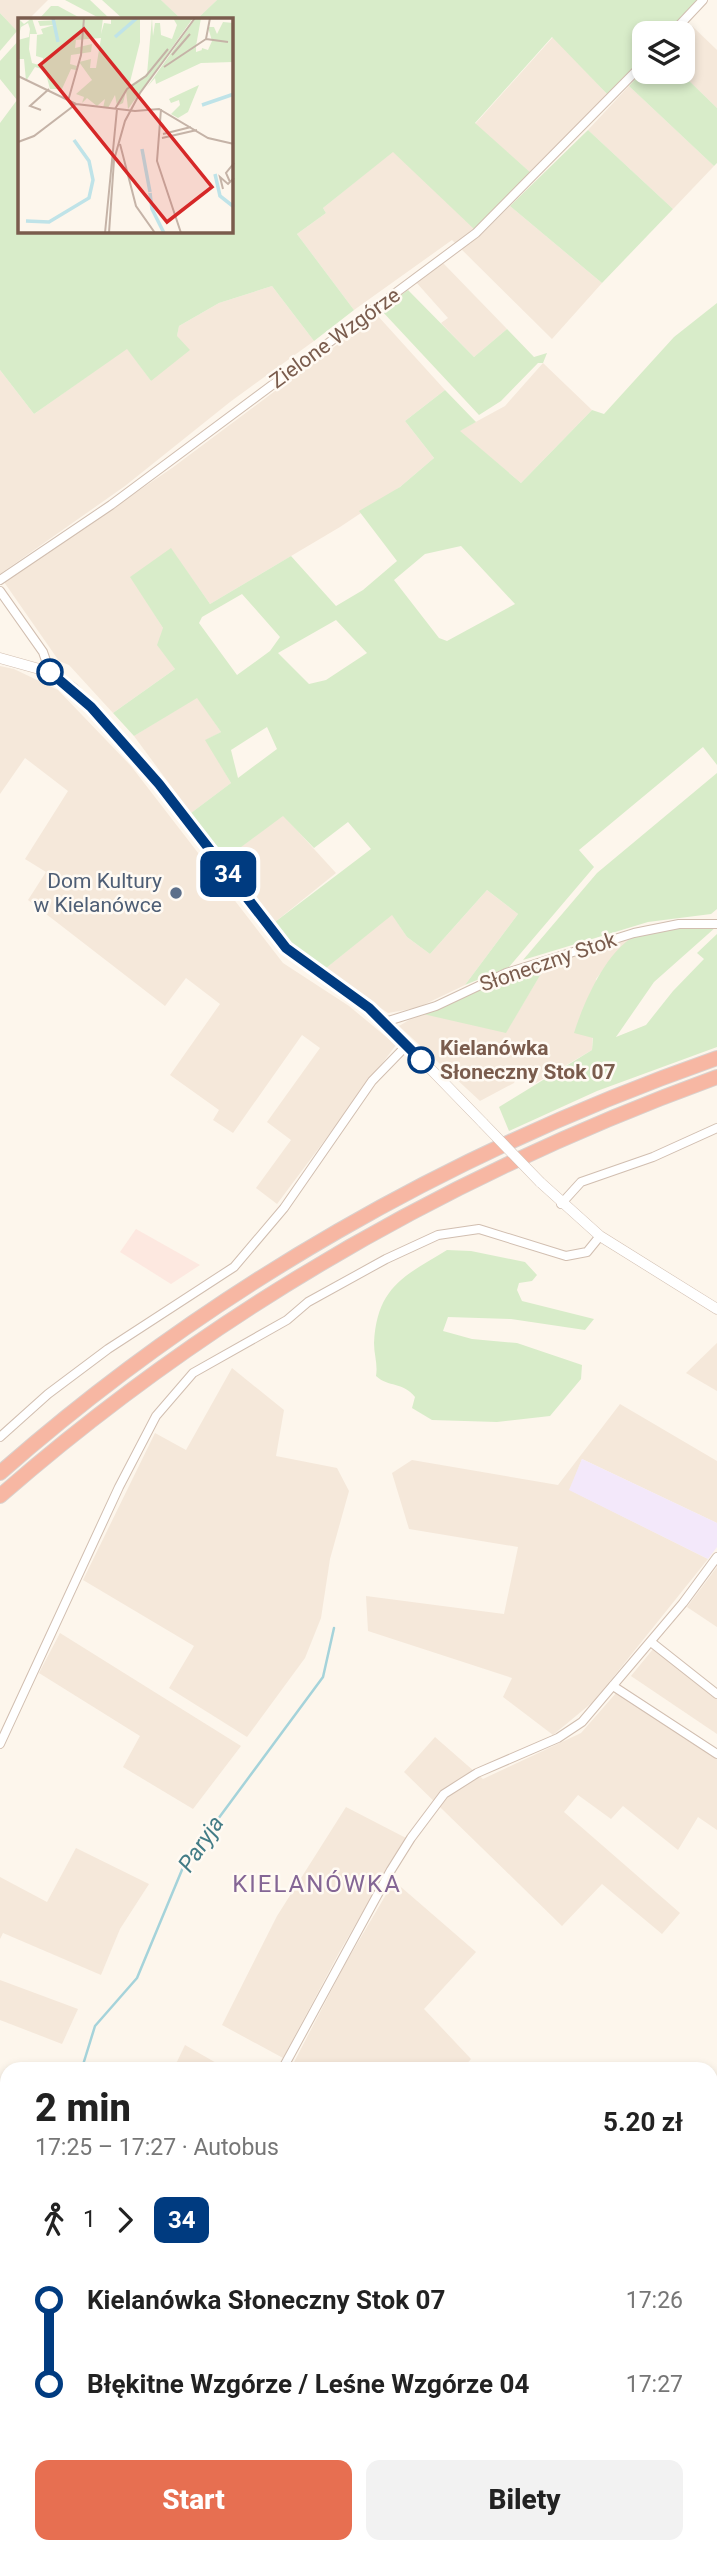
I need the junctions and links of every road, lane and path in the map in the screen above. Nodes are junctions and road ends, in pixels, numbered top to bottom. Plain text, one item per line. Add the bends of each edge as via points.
1 (703, 0) edge
2 (683, 21) edge
3 (632, 75) edge
4 (0, 580) edge
5 (0, 591) edge
6 (0, 659) edge
7 (50, 672) junction
8 (717, 923) edge
9 (385, 1022) junction
10 (407, 1045) junction
11 (717, 1058) edge
12 (717, 1077) edge
13 (717, 1128) edge
14 (561, 1204) junction
15 (600, 1236) junction
16 (717, 1309) edge
17 (0, 1437) edge
18 (0, 1473) edge
19 (0, 1496) edge
20 (717, 1557) edge
21 (651, 1642) junction
22 (613, 1686) junction
23 (717, 1694) edge
24 (0, 1744) edge
25 (717, 1754) edge
26 (286, 2062) edge

1 - 2 street
3 - 4 street, Zielone Wzgórze via 476,233 111,505
5 - 7 street via 43,652
6 - 7 street
7 - 9 street via 83,699 152,776 286,948
8 - 9 street, Słoneczny Stok via 679,924 634,933 506,973 436,1006
9 - 10 street
10 - 14 street, bridge
10 - 17 street via 372,1081 284,1208 234,1267 108,1349
11 - 18 highway via 570,1114 399,1195 152,1351
12 - 19 highway via 617,1114 481,1175 339,1251 168,1360
13 - 14 street via 581,1182
14 - 15 street
15 - 16 street
15 - 24 street via 587,1252 566,1256 479,1230 438,1235 386,1259 193,1373 156,1416 119,1486
20 - 21 street
21 - 22 street
21 - 23 street
22 - 25 street
22 - 26 street via 582,1722 558,1738 477,1773 444,1794 391,1870

